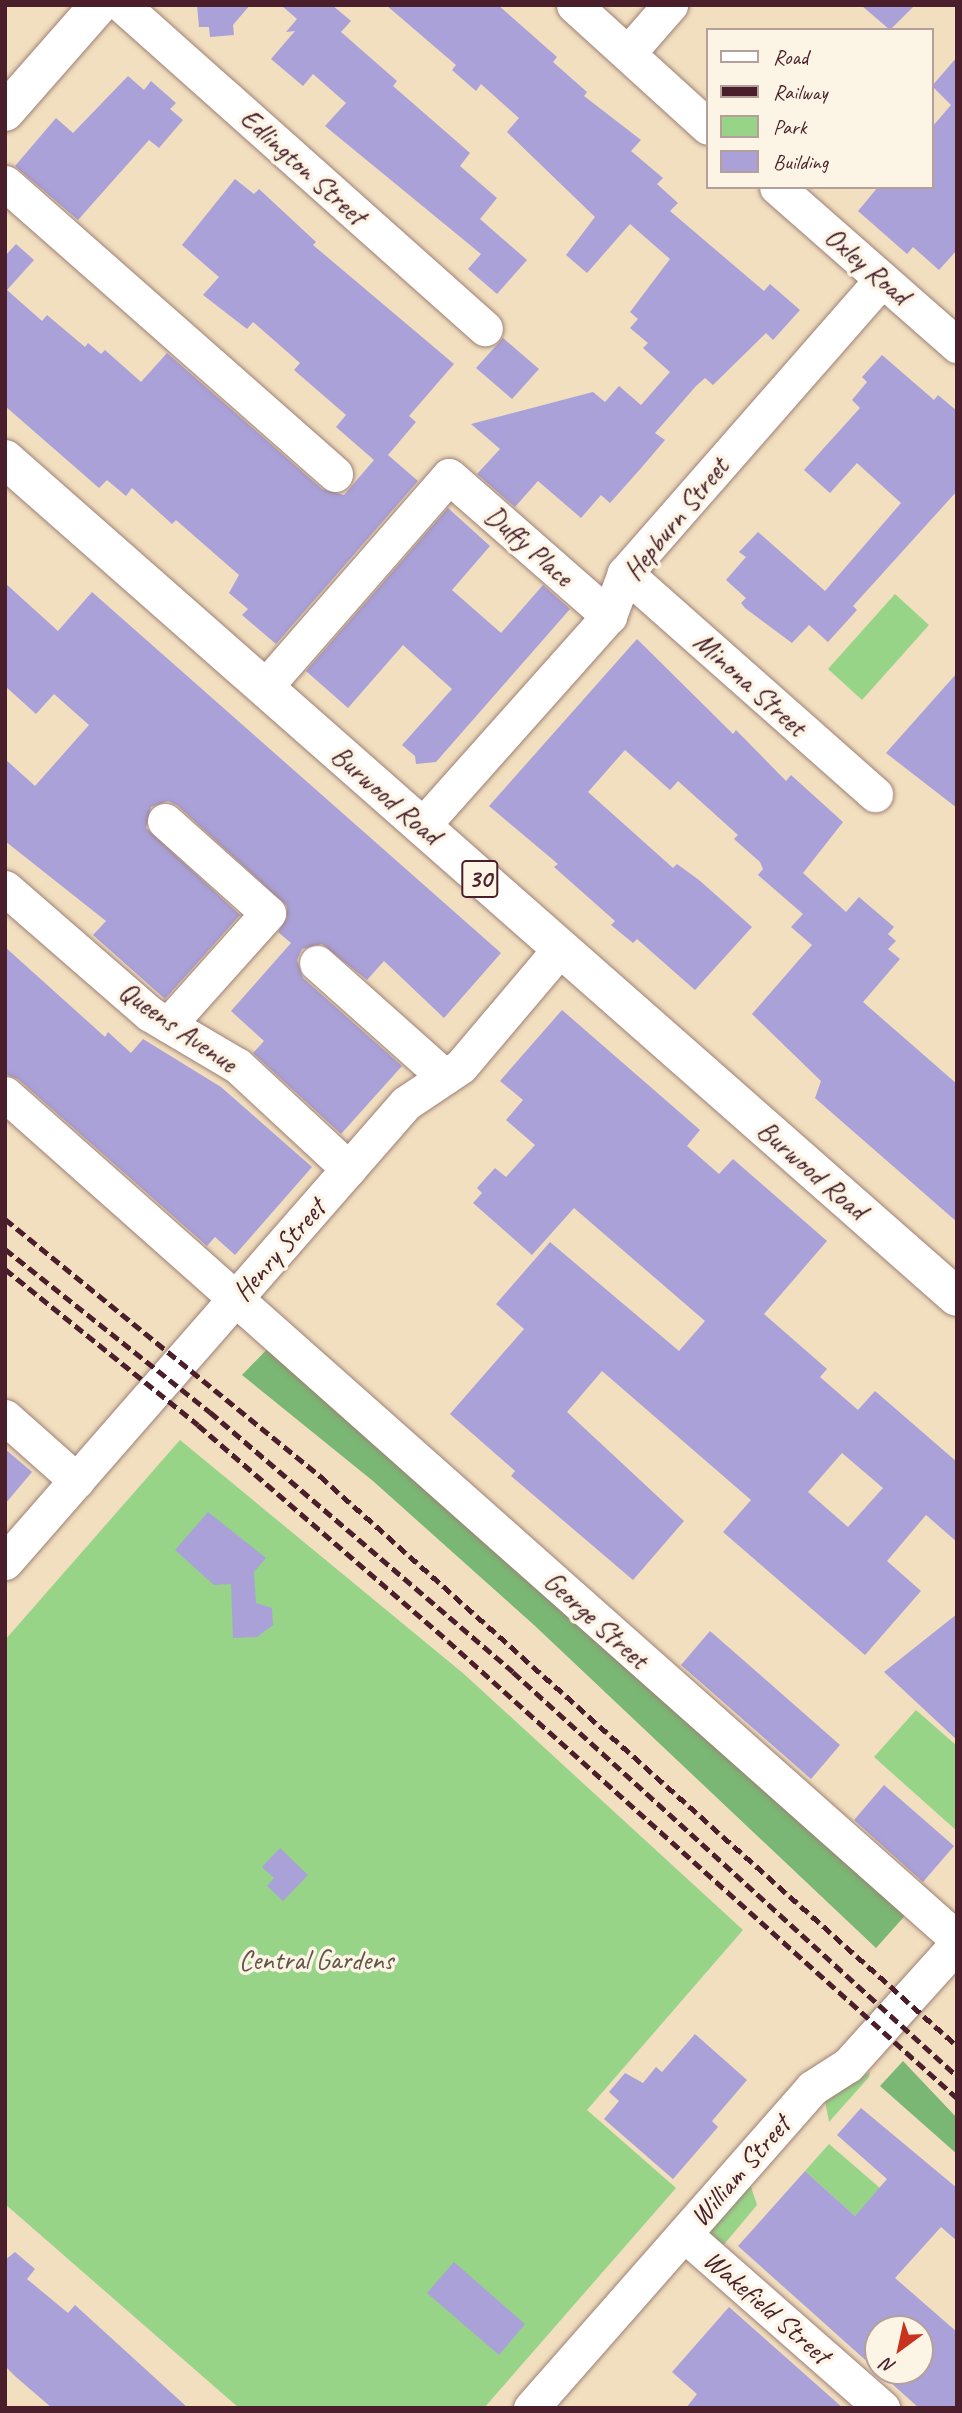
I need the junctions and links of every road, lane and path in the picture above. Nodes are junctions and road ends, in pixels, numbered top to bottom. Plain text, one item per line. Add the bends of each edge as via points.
1 (99, 5) edge
2 (122, 5) edge
3 (574, 5) edge
4 (670, 5) edge
5 (628, 52) junction
6 (11, 95) edge
7 (706, 125) edge
8 (5, 183) edge
9 (779, 189) edge
10 (882, 279) junction
11 (485, 328) dead end
12 (953, 334) edge
13 (5, 459) edge
14 (335, 474) dead end
15 (625, 573) junction
16 (609, 616) junction
17 (264, 688) junction
18 (875, 794) dead end
19 (165, 821) dead end
20 (421, 827) junction
21 (5, 888) edge
22 (560, 949) junction
23 (317, 963) dead end
24 (168, 1025) junction
25 (445, 1077) junction
26 (5, 1094) edge
27 (349, 1169) junction
28 (957, 1297) edge
29 (236, 1299) junction
30 (5, 1417) edge
31 (77, 1480) junction
32 (5, 1562) edge
33 (957, 1941) edge
34 (684, 2234) junction
35 (531, 2408) edge
36 (882, 2408) edge

1 - 6 main road
2 - 11 street, Edlington Street
3 - 5 street
4 - 5 street
5 - 7 street
8 - 14 street
9 - 10 street, Oxley Road
10 - 12 street, Oxley Road
10 - 15 street, Hepburn Street
13 - 17 main road, Burwood Road / 30
15 - 16 street, Hepburn Street
15 - 18 street, Minona Street
16 - 17 street, Duffy Place via 449,476
16 - 20 street, Hepburn Street
17 - 20 main road, Burwood Road / 30
19 - 24 street via 268,912
20 - 22 main road, Burwood Road / 30
21 - 24 street, Queens Avenue via 149,1014
22 - 25 street, Henry Street via 461,1066
22 - 28 main road, Burwood Road / 30
23 - 25 street
24 - 27 street, Queens Avenue via 239,1066
25 - 27 street, Henry Street via 406,1103
26 - 29 street, George Street
27 - 29 street, Henry Street
29 - 31 street, Henry Street
29 - 33 street, George Street
30 - 31 street
31 - 32 street, Henry Street
33 - 34 street, William Street via 848,2065 812,2088
34 - 35 street, William Street
34 - 36 street, Wakefield Street

